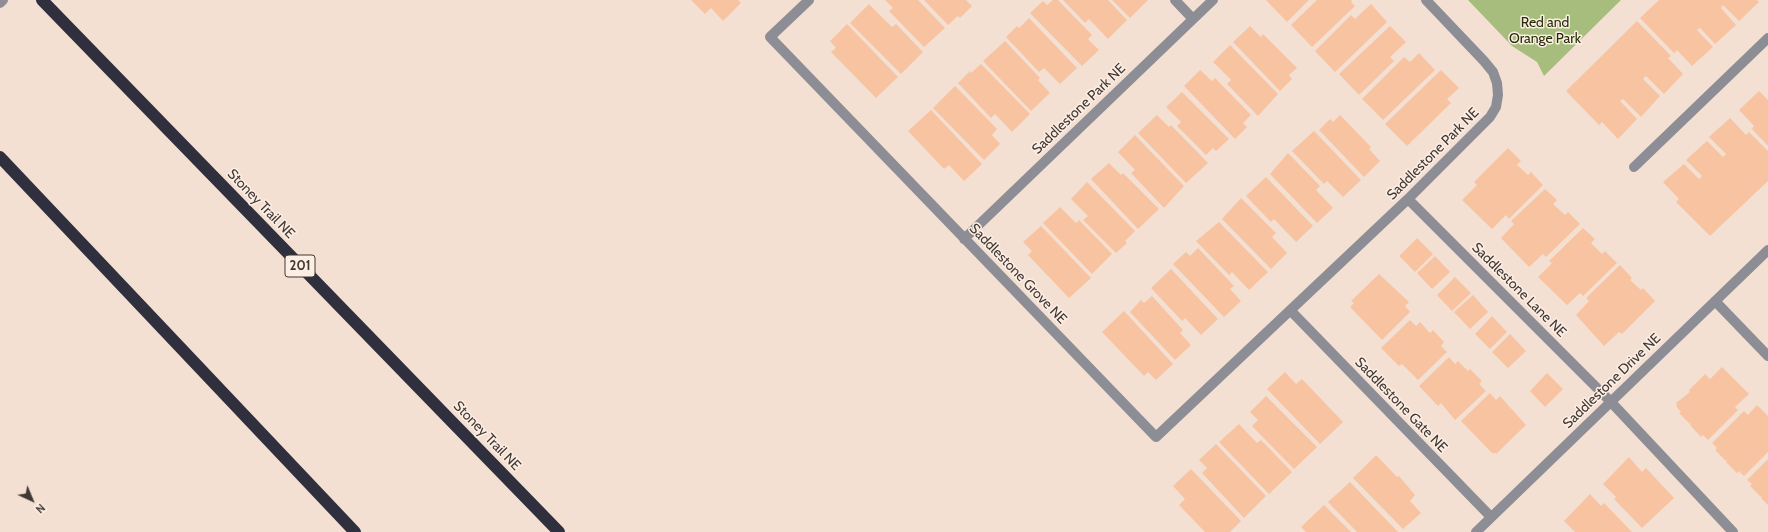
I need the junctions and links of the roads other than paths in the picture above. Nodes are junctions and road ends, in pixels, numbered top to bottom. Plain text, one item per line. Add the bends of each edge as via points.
1 (3, 0) edge
2 (42, 0) edge
3 (809, 0) edge
4 (1175, 0) edge
5 (1213, 0) edge
6 (1426, 0) edge
7 (0, 3) edge
8 (1193, 19) junction
9 (1768, 38) edge
10 (0, 157) edge
11 (1634, 167) dead end
12 (1408, 199) junction
13 (964, 239) junction
14 (1768, 250) edge
15 (1715, 301) junction
16 (1291, 311) junction
17 (1768, 356) edge
18 (1610, 401) junction
19 (1492, 517) junction
20 (355, 532) edge
21 (559, 532) edge
22 (1476, 532) edge
23 (1733, 532) edge

1 - 7 street
2 - 21 highway, Stoney Trail NE / 201
3 - 13 street, Saddlestone Grove NE via 770,37
4 - 8 street
5 - 8 street, Saddlestone Park NE
6 - 12 street, Saddlestone Park NE via 1484,61 1497,83 1498,95 1496,107 1482,127
8 - 13 street, Saddlestone Park NE
9 - 11 street
10 - 20 highway
12 - 16 street, Saddlestone Park NE
12 - 18 street, Saddlestone Lane NE
13 - 16 street, Saddlestone Grove NE via 1156,437
14 - 15 street, Saddlestone Drive NE
15 - 17 street
15 - 18 street, Saddlestone Drive NE
16 - 19 street, Saddlestone Gate NE
18 - 19 street, Saddlestone Drive NE
18 - 23 street, Saddlestone Lane NE
19 - 22 street, Saddlestone Drive NE

